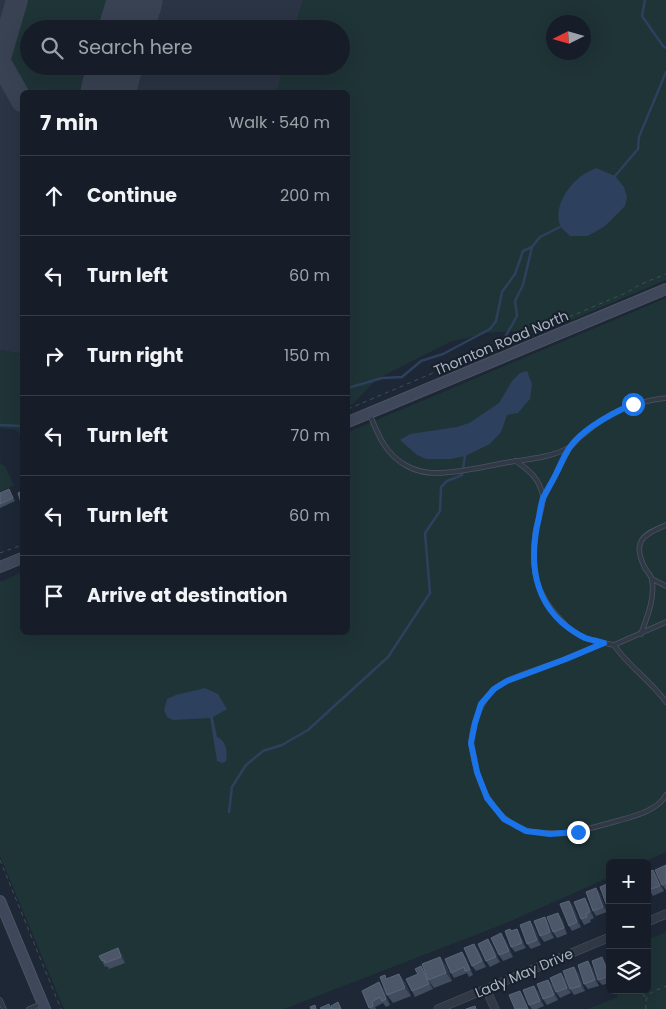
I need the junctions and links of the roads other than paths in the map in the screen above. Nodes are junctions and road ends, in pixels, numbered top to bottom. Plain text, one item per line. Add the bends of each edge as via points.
1 (666, 289) edge
2 (666, 398) edge
3 (369, 413) junction
4 (350, 421) edge
5 (570, 447) junction
6 (516, 461) junction
7 (543, 499) junction
8 (666, 525) edge
9 (20, 559) edge
10 (0, 567) edge
11 (652, 579) junction
12 (666, 586) edge
13 (666, 622) edge
14 (641, 634) junction
15 (604, 643) junction
16 (614, 645) junction
17 (666, 702) edge
18 (666, 795) edge
19 (0, 901) edge
20 (666, 914) edge
21 (651, 920) edge
22 (606, 939) edge
23 (486, 989) junction
24 (0, 1000) edge
25 (44, 1006) edge
26 (4, 1009) edge
27 (29, 1009) edge
28 (438, 1009) edge
29 (495, 1009) edge

1 - 3 main road, Thornton Road North
2 - 5 lane via 618,410
3 - 4 main road, Thornton Road North
3 - 6 lane via 386,448 408,467 436,473 457,472
5 - 6 lane
5 - 7 lane
6 - 7 lane via 535,476
7 - 15 lane via 534,550 540,591 567,627 587,639
8 - 11 lane via 643,537 640,544 642,561
9 - 10 main road
11 - 12 lane
11 - 14 lane via 652,602
13 - 14 lane
14 - 16 lane
15 - 16 lane
15 - 18 lane via 507,681 494,689 481,704 471,743 487,798 504,819 526,831 550,834 578,832 638,815 654,807
16 - 17 lane
19 - 25 main road
20 - 21 street
22 - 23 street, Lady May Drive
23 - 28 street, Lady May Drive
23 - 29 street
24 - 26 lane
25 - 27 lane

